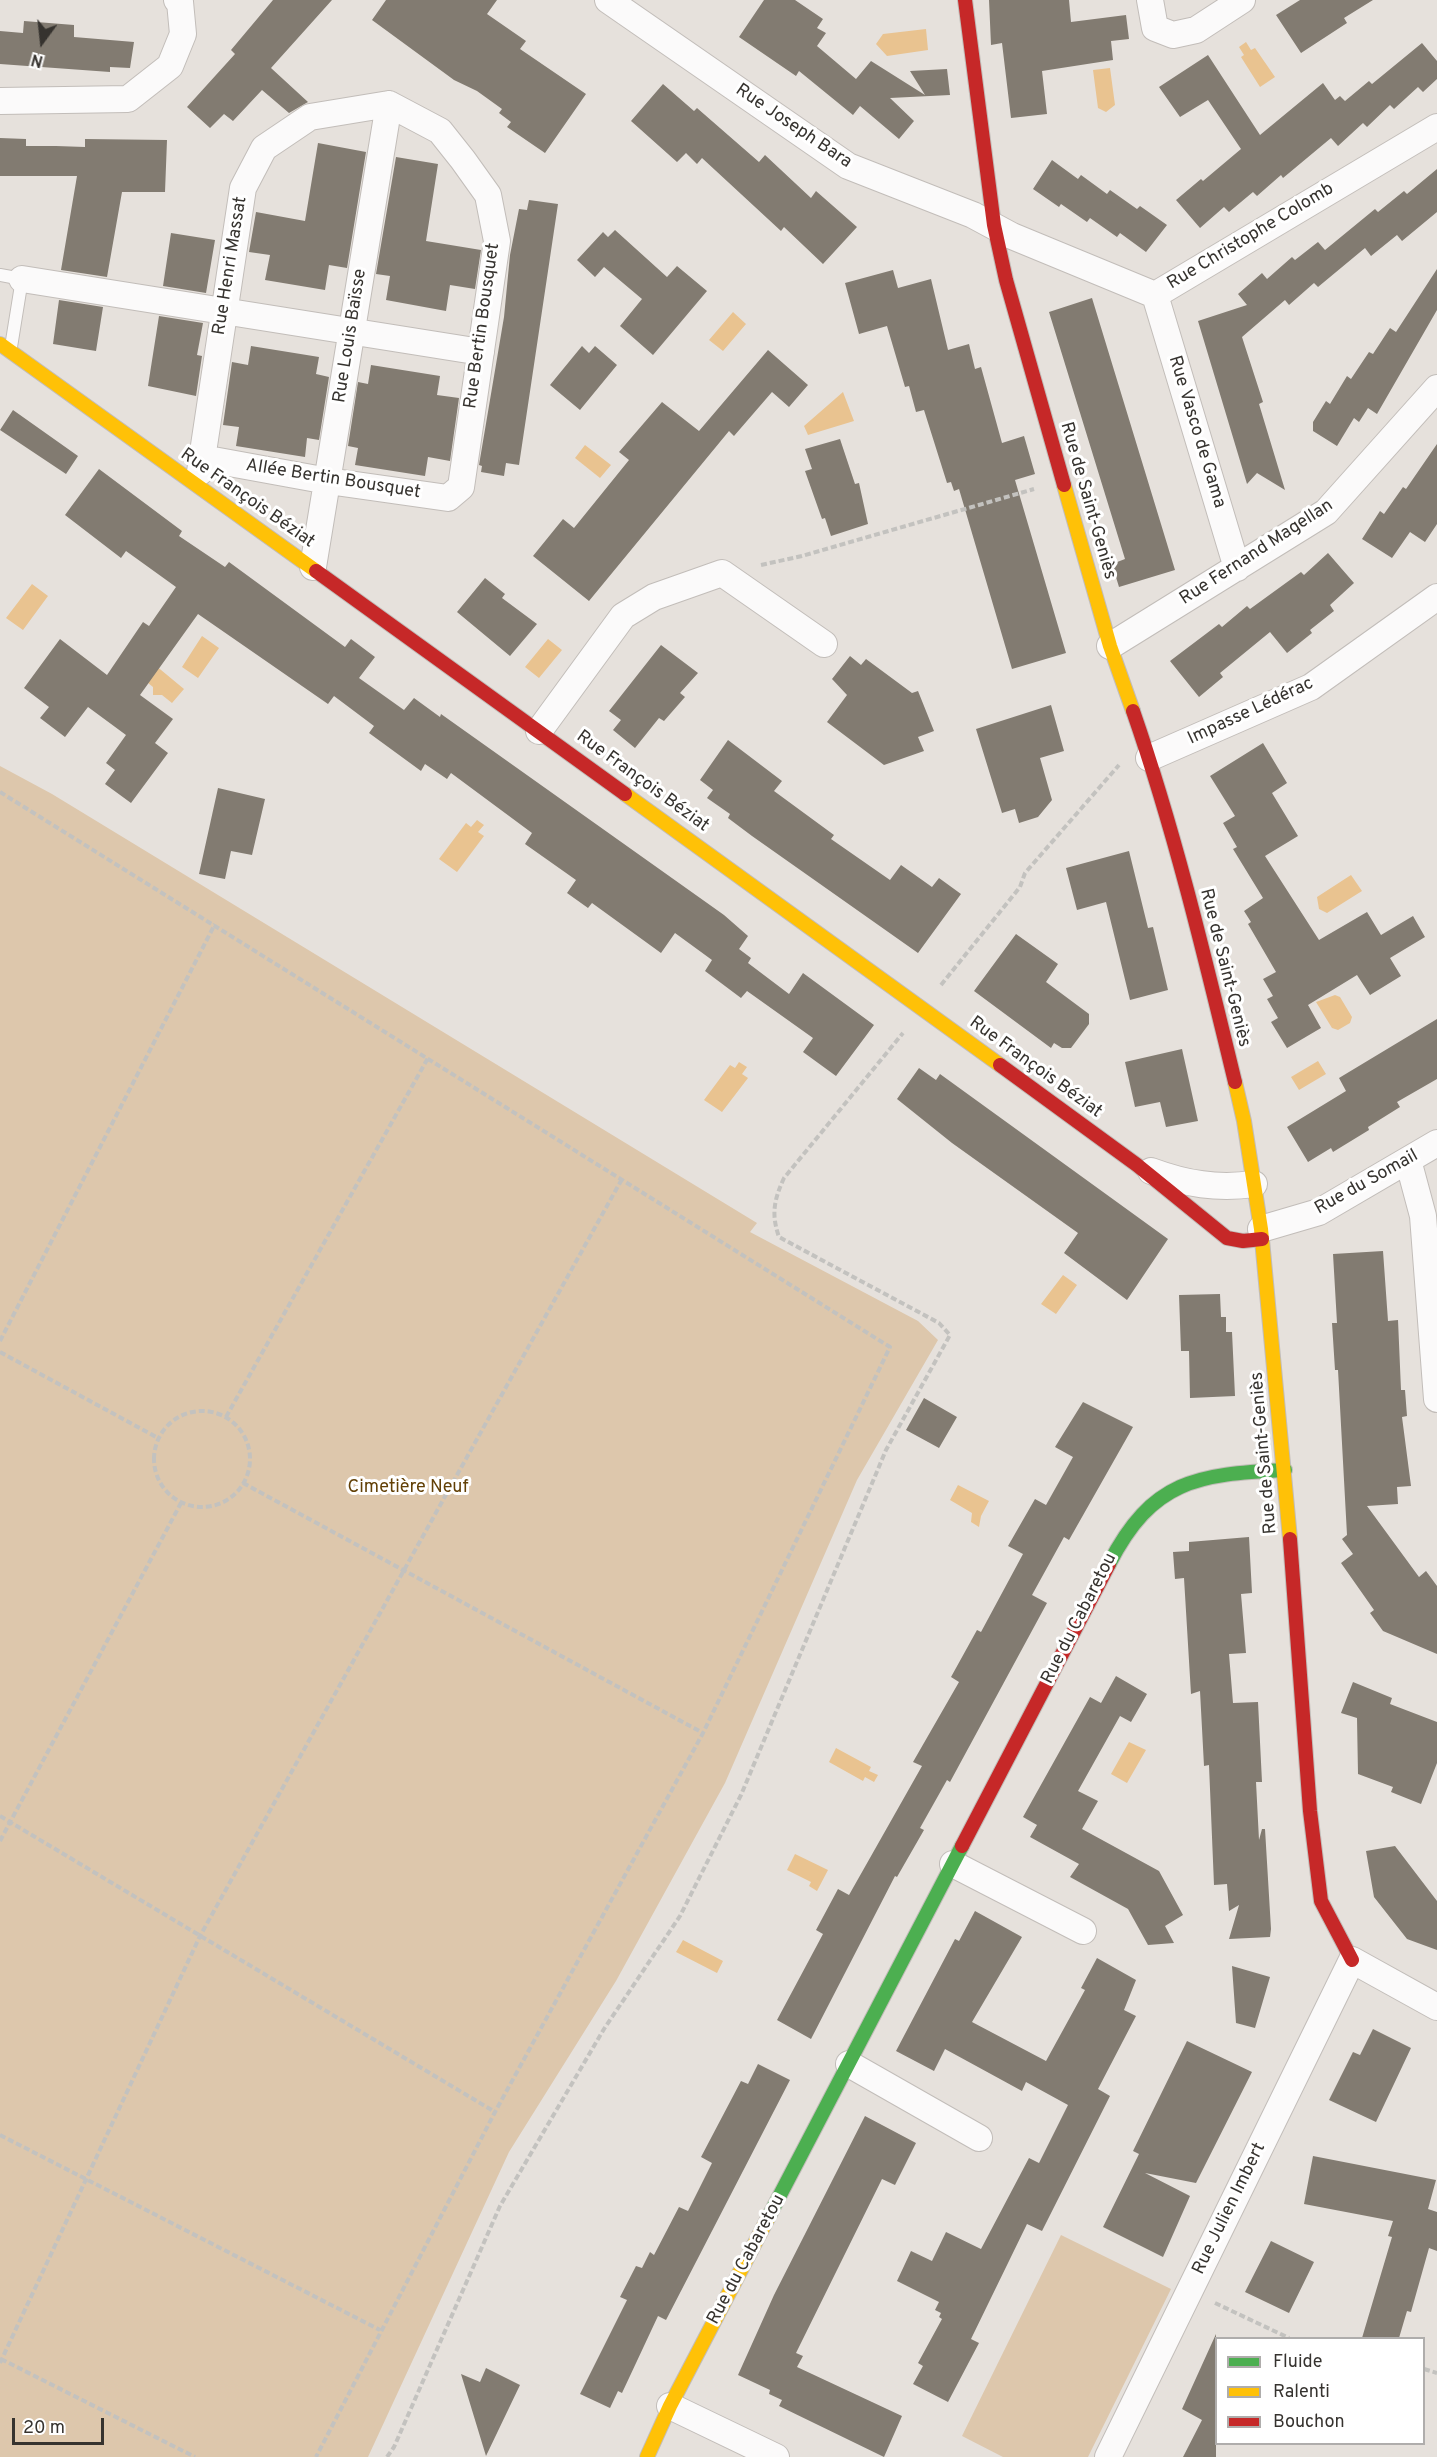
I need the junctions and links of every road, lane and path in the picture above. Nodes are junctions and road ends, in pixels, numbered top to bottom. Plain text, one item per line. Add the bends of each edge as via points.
1 (608, 0) edge
2 (965, 0) edge
3 (1150, 0) edge
4 (1242, 0) edge
5 (178, 1) edge
6 (0, 101) edge
7 (389, 104) junction
8 (1437, 127) edge
9 (994, 225) junction
10 (11, 277) edge
11 (1155, 295) junction
12 (224, 313) junction
13 (352, 333) junction
14 (5, 348) edge
15 (481, 352) junction
16 (1437, 388) edge
17 (202, 458) junction
18 (328, 481) junction
19 (1063, 481) junction
20 (460, 487) joint
21 (198, 488) junction
22 (313, 567) junction
23 (1237, 568) junction
24 (722, 573) junction
25 (1437, 597) edge
26 (824, 644) dead end
27 (1110, 646) junction
28 (539, 731) junction
29 (1146, 750) junction
30 (0, 792) edge
31 (214, 924) junction
32 (923, 1008) junction
33 (428, 1058) junction
34 (1437, 1143) edge
35 (1408, 1160) junction
36 (1137, 1165) junction
37 (622, 1179) junction
38 (1254, 1184) junction
39 (1262, 1234) junction
40 (0, 1341) edge
41 (0, 1352) edge
42 (1437, 1399) edge
43 (226, 1417) junction
44 (158, 1438) junction
45 (1285, 1470) junction
46 (243, 1484) junction
47 (181, 1503) junction
48 (404, 1571) junction
49 (703, 1733) junction
50 (0, 1815) edge
51 (9, 1822) junction
52 (0, 1841) edge
53 (953, 1864) junction
54 (1083, 1931) dead end
55 (200, 1936) junction
56 (1352, 1960) junction
57 (1437, 2007) edge
58 (849, 2064) junction
59 (495, 2112) junction
60 (0, 2135) edge
61 (979, 2138) dead end
62 (87, 2179) junction
63 (1190, 2291) junction
64 (380, 2330) junction
65 (1287, 2337) edge
66 (1, 2360) edge
67 (670, 2406) junction
68 (195, 2457) edge
69 (315, 2457) edge
70 (387, 2457) edge
71 (646, 2457) edge
72 (776, 2457) edge
73 (1108, 2457) edge

1 - 9 street, Rue Joseph Bara via 848,166
2 - 9 street, Rue de Saint-Geniès
3 - 4 street via 1155,28 1173,35 1196,30
5 - 6 street via 183,34 170,66 128,99
7 - 12 street, Rue Henri Massat via 310,117 264,148 243,188
7 - 13 street, Rue Louis Baïsse
7 - 15 street, Rue Bertin Bousquet via 440,131 488,195 497,241
8 - 11 street, Rue Christophe Colomb
9 - 11 street, Rue Christophe Colomb
9 - 19 street, Rue de Saint-Geniès
10 - 12 street
10 - 14 lane
11 - 23 street, Rue Vasco de Gama
12 - 13 street
12 - 17 street, Rue Henri Massat
13 - 15 street
13 - 18 street, Rue Louis Baïsse
14 - 21 street, Rue François Béziat
15 - 20 street, Rue Bertin Bousquet
16 - 23 street, Rue Fernand Magellan via 1326,512
17 - 18 street, Allée Bertin Bousquet
17 - 21 street, Rue Henri Massat
18 - 20 street, Allée Bertin Bousquet via 448,498
18 - 22 street, Rue Louis Baïsse
19 - 24 path via 802,556
19 - 27 street, Rue de Saint-Geniès
21 - 22 street, Rue François Béziat
22 - 28 street, Rue François Béziat
23 - 27 street, Rue Fernand Magellan
24 - 26 street
24 - 28 street via 654,597 624,616
25 - 29 street, Impasse Lédérac via 1311,687
27 - 29 street, Rue de Saint-Geniès
28 - 32 street, Rue François Béziat
29 - 32 path via 1106,778 1032,864 1020,887
29 - 38 street, Rue de Saint-Geniès via 1202,947 1244,1121
30 - 31 path
31 - 33 path
31 - 40 path
32 - 36 street, Rue François Béziat
32 - 70 path via 784,1178 774,1200 773,1220 778,1237 939,1323 950,1335 886,1450 741,1795 680,1916 604,2030 500,2206
33 - 37 path
33 - 43 path
34 - 35 street, Rue du Somail
35 - 39 street, Rue du Somail via 1319,1212
35 - 42 street via 1424,1216
36 - 38 street via 1190,1184
36 - 39 street, Rue François Béziat via 1227,1238 1243,1241
37 - 48 path
37 - 49 path via 890,1347
38 - 39 street, Rue de Saint-Geniès
39 - 45 street, Rue de Saint-Geniès
41 - 44 path
43 - 44 path via 214,1412 184,1414
43 - 46 path via 248,1442 249,1472
44 - 47 path via 154,1465 159,1481
45 - 53 street, Rue du Cabaretou via 1209,1476 1155,1501 1135,1522 1120,1542
45 - 56 street, Rue de Saint-Geniès via 1310,1811 1321,1901
46 - 47 path via 230,1499 215,1506
46 - 48 path
47 - 51 path
48 - 49 path
48 - 55 path
49 - 59 path
50 - 51 path
51 - 52 path
51 - 55 path
53 - 54 street
53 - 58 street, Rue du Cabaretou
55 - 59 path
55 - 62 path
56 - 57 street
56 - 63 street, Rue Julien Imbert
58 - 61 street
58 - 67 street, Rue du Cabaretou
59 - 64 path
60 - 62 path
62 - 64 path
62 - 66 path
63 - 65 path
63 - 73 street, Rue Julien Imbert
64 - 69 path
66 - 68 path
67 - 71 street, Rue du Cabaretou
67 - 72 street

